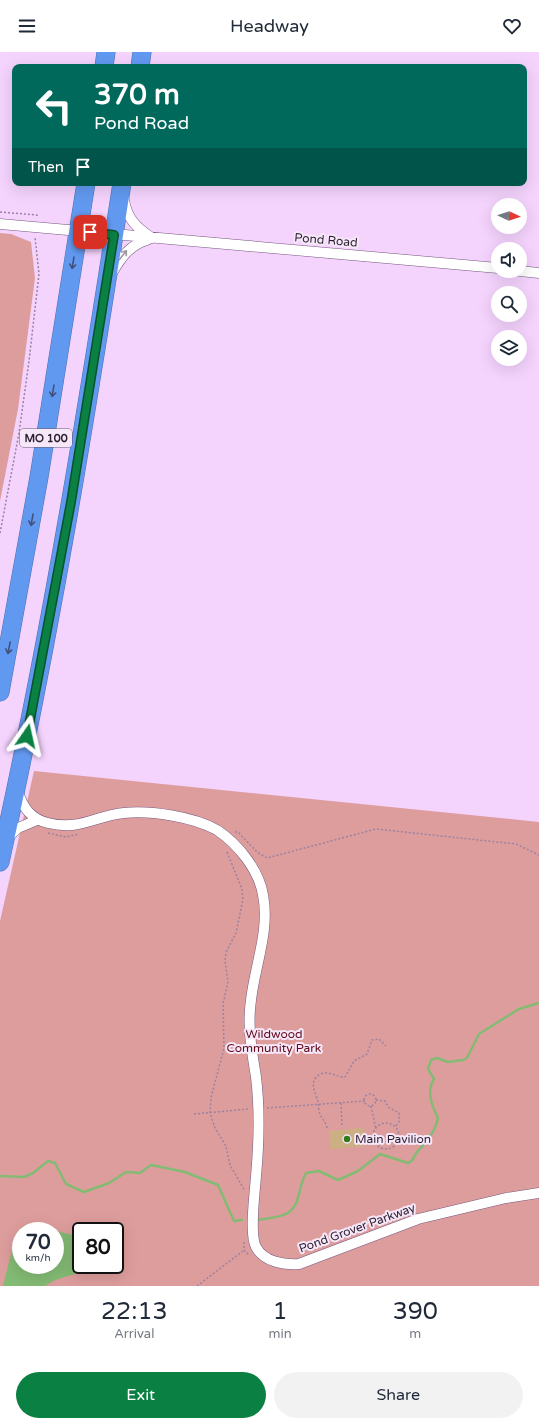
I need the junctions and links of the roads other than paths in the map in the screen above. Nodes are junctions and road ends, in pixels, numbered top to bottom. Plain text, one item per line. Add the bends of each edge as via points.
1 (106, 52) edge
2 (142, 52) edge
3 (104, 64) edge
4 (140, 64) edge
5 (86, 186) edge
6 (122, 186) edge
7 (122, 186) edge
8 (0, 224) edge
9 (79, 230) junction
10 (114, 235) junction
11 (152, 238) junction
12 (491, 267) edge
13 (527, 271) edge
14 (539, 273) edge
15 (106, 285) junction
16 (0, 692) edge
17 (17, 786) junction
18 (41, 821) junction
19 (5, 840) junction
20 (0, 862) edge
21 (539, 1193) edge

1 - 3 highway
2 - 4 highway
5 - 9 highway, MO 100
6 - 10 highway, MO 100
7 - 11 street via 125,209 129,218 135,226
8 - 9 street, Pond Road
9 - 10 street, Pond Road
9 -> 16 highway, MO 100 via 39,477
10 - 11 street, Pond Road
10 - 15 highway, MO 100
11 - 12 street, Pond Road
15 -> 11 street, Pond Road via 127,250
13 - 14 street
15 - 17 highway, MO 100 via 67,524
17 - 18 street via 22,803
17 - 19 highway, MO 100
18 - 19 street via 18,828
18 - 21 street, Pond Grover Parkway via 68,826 119,814 153,814 196,821 227,838 254,870 263,894 266,919 250,1000 259,1146 253,1239 262,1253 279,1263 299,1264 418,1219 506,1198
19 - 20 highway, MO 100

